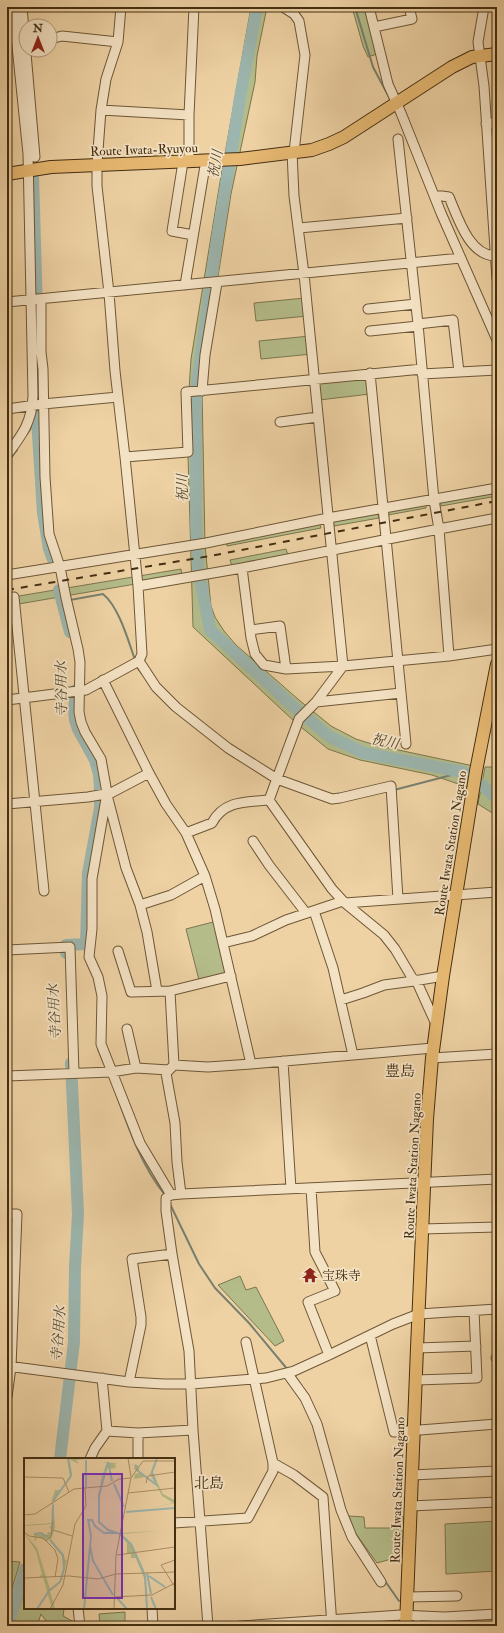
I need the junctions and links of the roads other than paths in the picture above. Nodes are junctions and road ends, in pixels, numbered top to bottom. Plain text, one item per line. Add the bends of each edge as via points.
1 (13, 7) edge
2 (22, 7) edge
3 (121, 7) edge
4 (194, 7) edge
5 (283, 7) edge
6 (369, 7) edge
7 (409, 7) edge
8 (484, 7) edge
9 (21, 18) edge
10 (374, 27) junction
11 (58, 37) edge
12 (18, 38) edge
13 (118, 42) junction
14 (497, 54) edge
15 (480, 55) junction
16 (20, 58) edge
17 (21, 58) edge
18 (396, 103) junction
19 (101, 110) junction
20 (189, 115) junction
21 (497, 122) edge
22 (486, 124) junction
23 (398, 139) dead end
24 (293, 152) junction
25 (35, 157) dead end
26 (206, 160) junction
27 (186, 161) junction
28 (97, 164) junction
29 (27, 170) junction
30 (7, 174) edge
31 (493, 175) edge
32 (434, 196) junction
33 (408, 218) junction
34 (299, 228) junction
35 (193, 235) junction
36 (495, 256) junction
37 (461, 258) junction
38 (412, 264) junction
39 (304, 274) junction
40 (497, 279) edge
41 (217, 283) junction
42 (185, 285) junction
43 (109, 293) junction
44 (36, 299) junction
45 (7, 302) edge
46 (416, 304) junction
47 (368, 309) dead end
48 (418, 325) junction
49 (370, 331) dead end
50 (497, 340) edge
51 (497, 370) edge
52 (422, 371) junction
53 (459, 372) junction
54 (370, 373) junction
55 (314, 379) junction
56 (202, 390) junction
57 (118, 397) junction
58 (43, 404) junction
59 (32, 407) junction
60 (7, 409) edge
61 (318, 417) junction
62 (280, 422) dead end
63 (7, 455) edge
64 (125, 457) junction
65 (497, 488) edge
66 (434, 500) junction
67 (383, 509) junction
68 (328, 518) junction
69 (497, 518) edge
70 (439, 529) junction
71 (385, 539) junction
72 (331, 550) junction
73 (134, 554) junction
74 (60, 567) junction
75 (242, 568) junction
76 (7, 575) edge
77 (138, 586) junction
78 (14, 597) dead end
79 (250, 630) junction
80 (497, 649) edge
81 (449, 656) junction
82 (399, 660) junction
83 (139, 661) junction
84 (497, 664) edge
85 (343, 666) junction
86 (286, 669) junction
87 (103, 680) junction
88 (80, 692) junction
89 (401, 693) junction
90 (24, 698) junction
91 (7, 700) edge
92 (316, 702) junction
93 (406, 744) dead end
94 (149, 773) junction
95 (277, 779) junction
96 (107, 794) junction
97 (269, 800) junction
98 (34, 801) junction
99 (7, 804) edge
100 (186, 833) junction
101 (253, 841) dead end
102 (205, 876) junction
103 (44, 891) dead end
104 (497, 892) edge
105 (456, 895) junction
106 (398, 899) junction
107 (344, 902) junction
108 (140, 905) junction
109 (310, 912) junction
110 (223, 943) junction
111 (7, 950) edge
112 (118, 951) dead end
113 (231, 976) junction
114 (443, 976) junction
115 (415, 980) junction
116 (157, 991) junction
117 (170, 991) junction
118 (341, 1000) junction
119 (436, 1024) junction
120 (127, 1029) dead end
121 (432, 1053) junction
122 (497, 1054) edge
123 (354, 1055) junction
124 (283, 1061) junction
125 (251, 1064) junction
126 (136, 1068) junction
127 (172, 1068) junction
128 (111, 1072) junction
129 (74, 1073) junction
130 (7, 1076) edge
131 (497, 1179) edge
132 (424, 1182) junction
133 (311, 1188) junction
134 (290, 1189) junction
135 (181, 1194) junction
136 (171, 1195) junction
137 (7, 1214) edge
138 (497, 1227) edge
139 (422, 1230) junction
140 (172, 1254) junction
141 (497, 1309) edge
142 (474, 1311) junction
143 (419, 1314) junction
144 (370, 1335) junction
145 (246, 1342) dead end
146 (476, 1346) junction
147 (417, 1348) junction
148 (329, 1355) junction
149 (9, 1367) edge
150 (290, 1372) junction
151 (102, 1378) junction
152 (254, 1379) junction
153 (416, 1380) junction
154 (129, 1382) junction
155 (192, 1384) junction
156 (7, 1397) edge
157 (497, 1424) edge
158 (193, 1430) junction
159 (106, 1431) junction
160 (414, 1431) junction
161 (138, 1433) junction
162 (90, 1458) edge
163 (138, 1458) edge
164 (273, 1463) junction
165 (497, 1471) edge
166 (412, 1475) junction
167 (323, 1497) junction
168 (497, 1502) edge
169 (411, 1506) junction
170 (341, 1510) junction
171 (200, 1521) junction
172 (175, 1524) edge
173 (381, 1582) dead end
174 (457, 1596) dead end
175 (408, 1597) junction
176 (78, 1609) edge
177 (152, 1609) edge
178 (497, 1614) edge
179 (435, 1616) junction
180 (411, 1619) edge
181 (331, 1623) edge
182 (80, 1626) edge
183 (153, 1626) edge
184 (208, 1626) edge
185 (240, 1626) edge
186 (450, 1626) edge

1 - 12 street
2 - 9 street
3 - 13 street
4 - 20 street
5 - 24 street via 299,20 305,55
6 - 10 street
7 - 10 street via 412,19
8 - 15 street via 479,32
10 - 18 street via 388,84
11 - 13 street
13 - 19 street via 106,79
14 - 15 main road, Route Iwata-Ryuyou
15 - 18 main road, Route Iwata-Ryuyou via 452,67
15 - 22 street
16 - 29 street
17 - 25 street
18 - 24 main road, Route Iwata-Ryuyou via 344,137 312,150
18 - 32 street
19 - 20 street
19 - 28 street
20 - 27 street
21 - 22 street
22 - 31 street
23 - 33 street
24 - 26 main road, Route Iwata-Ryuyou via 240,159
24 - 34 street via 294,196
26 - 27 main road, Route Iwata-Ryuyou
26 - 35 street
27 - 28 main road, Route Iwata-Ryuyou
27 - 35 street via 172,231
28 - 29 main road, Route Iwata-Ryuyou
28 - 43 street via 97,186
29 - 30 main road, Route Iwata-Ryuyou
29 - 44 street
31 - 36 street
32 - 36 street via 449,197 471,243 490,256
32 - 37 street
33 - 34 street
33 - 38 street
34 - 39 street
35 - 42 street
36 - 40 street
37 - 38 street
37 - 50 street
38 - 39 street
38 - 46 street
39 - 41 street
39 - 55 street
41 - 42 street
41 - 56 street
42 - 43 street
43 - 44 street
43 - 57 street
44 - 45 street
44 - 58 street via 43,369
44 - 59 street
46 - 47 street
46 - 48 street
48 - 49 street
48 - 52 street
48 - 53 street via 453,320
51 - 53 street
52 - 53 street
52 - 54 street
52 - 66 street
54 - 55 street
54 - 67 street
55 - 56 street
55 - 61 street
56 - 64 street via 186,392 188,452
57 - 58 street
57 - 64 street
58 - 59 street
58 - 74 street via 50,534
59 - 60 street
59 - 63 street via 28,425
61 - 62 street
61 - 68 street
64 - 73 street
65 - 66 street
66 - 67 street
66 - 70 street
67 - 68 street
67 - 71 street
68 - 72 street
68 - 73 street via 206,543
69 - 70 street
70 - 71 street
70 - 81 street
71 - 72 street
71 - 82 street
72 - 75 street
72 - 85 street
73 - 74 street
73 - 77 street
74 - 76 street
74 - 88 street via 78,649
75 - 77 street
75 - 79 street
77 - 83 street via 142,649
78 - 90 street
79 - 86 street via 255,654 264,665
79 - 86 street via 280,626
80 - 81 street
81 - 82 street
82 - 85 street
82 - 89 street
83 - 87 street
83 - 95 street via 156,687 176,707 228,748
84 - 105 main road, Route Iwata Station Nagano via 472,792
85 - 86 street
85 - 92 street
87 - 88 street
87 - 94 street
88 - 90 street
88 - 96 street via 81,722 101,759
89 - 92 street
89 - 93 street
90 - 91 street
90 - 98 street
92 - 95 street via 299,719
94 - 96 street
94 - 100 street
95 - 97 street
95 - 106 street via 332,798 391,786
96 - 98 street
96 - 108 street via 126,868
96 - 128 street via 92,879 89,957 98,977 102,996 101,1044
97 - 100 street via 236,803 216,814 212,823
97 - 107 street
98 - 99 street
98 - 103 street
100 - 102 street
101 - 109 street via 269,865
102 - 108 street via 171,894
102 - 110 street
104 - 105 street
105 - 106 street
105 - 114 main road, Route Iwata Station Nagano
106 - 107 street
107 - 109 street
107 - 115 street via 384,935
108 - 116 street
109 - 110 street via 252,936
109 - 118 street via 334,968
110 - 113 street
111 - 129 street via 70,947
112 - 116 street via 131,992
113 - 117 street
113 - 125 street
114 - 115 street
114 - 119 main road, Route Iwata Station Nagano
115 - 118 street via 384,985
115 - 119 street
116 - 117 street
117 - 127 street
118 - 123 street
119 - 121 main road, Route Iwata Station Nagano
120 - 126 street
121 - 122 street
121 - 123 street
121 - 132 main road, Route Iwata Station Nagano
123 - 124 street
124 - 125 street
124 - 134 street
125 - 127 street
126 - 127 street
126 - 128 street
127 - 135 street via 166,1074 175,1123
128 - 129 street
128 - 136 street via 140,1143
129 - 130 street
131 - 132 street
132 - 133 street
132 - 139 main road, Route Iwata Station Nagano
133 - 134 street
133 - 148 street via 314,1252 336,1291 308,1302
134 - 135 street
135 - 136 street
136 - 140 street via 166,1201
137 - 149 street via 17,1214
138 - 139 street
139 - 143 main road, Route Iwata Station Nagano
140 - 154 street via 132,1259 141,1325
140 - 155 street via 186,1327
141 - 142 street
142 - 143 street
142 - 146 street
143 - 144 street
143 - 147 main road, Route Iwata Station Nagano
144 - 148 street
144 - 160 street via 394,1432
145 - 152 street
146 - 147 street
146 - 153 street via 477,1378
147 - 153 main road, Route Iwata Station Nagano
148 - 150 street
149 - 151 street
149 - 156 street
150 - 152 street
150 - 170 street via 317,1424
151 - 154 street
151 - 159 street
152 - 155 street
152 - 164 street
153 - 160 main road, Route Iwata Station Nagano
154 - 155 street
155 - 158 street
157 - 160 street
158 - 161 street
158 - 171 street
159 - 161 street
159 - 162 street
160 - 166 main road, Route Iwata Station Nagano
161 - 163 street
164 - 167 street
164 - 171 street via 269,1481 248,1518
165 - 166 street
166 - 169 main road, Route Iwata Station Nagano
167 - 170 street
167 - 181 street
168 - 169 street
169 - 175 main road, Route Iwata Station Nagano
170 - 173 street via 352,1537
171 - 172 street
171 - 184 street
174 - 175 street
175 - 180 main road, Route Iwata Station Nagano
176 - 182 street
177 - 183 street
178 - 179 street
179 - 180 street
179 - 186 street
180 - 181 street
181 - 185 street

